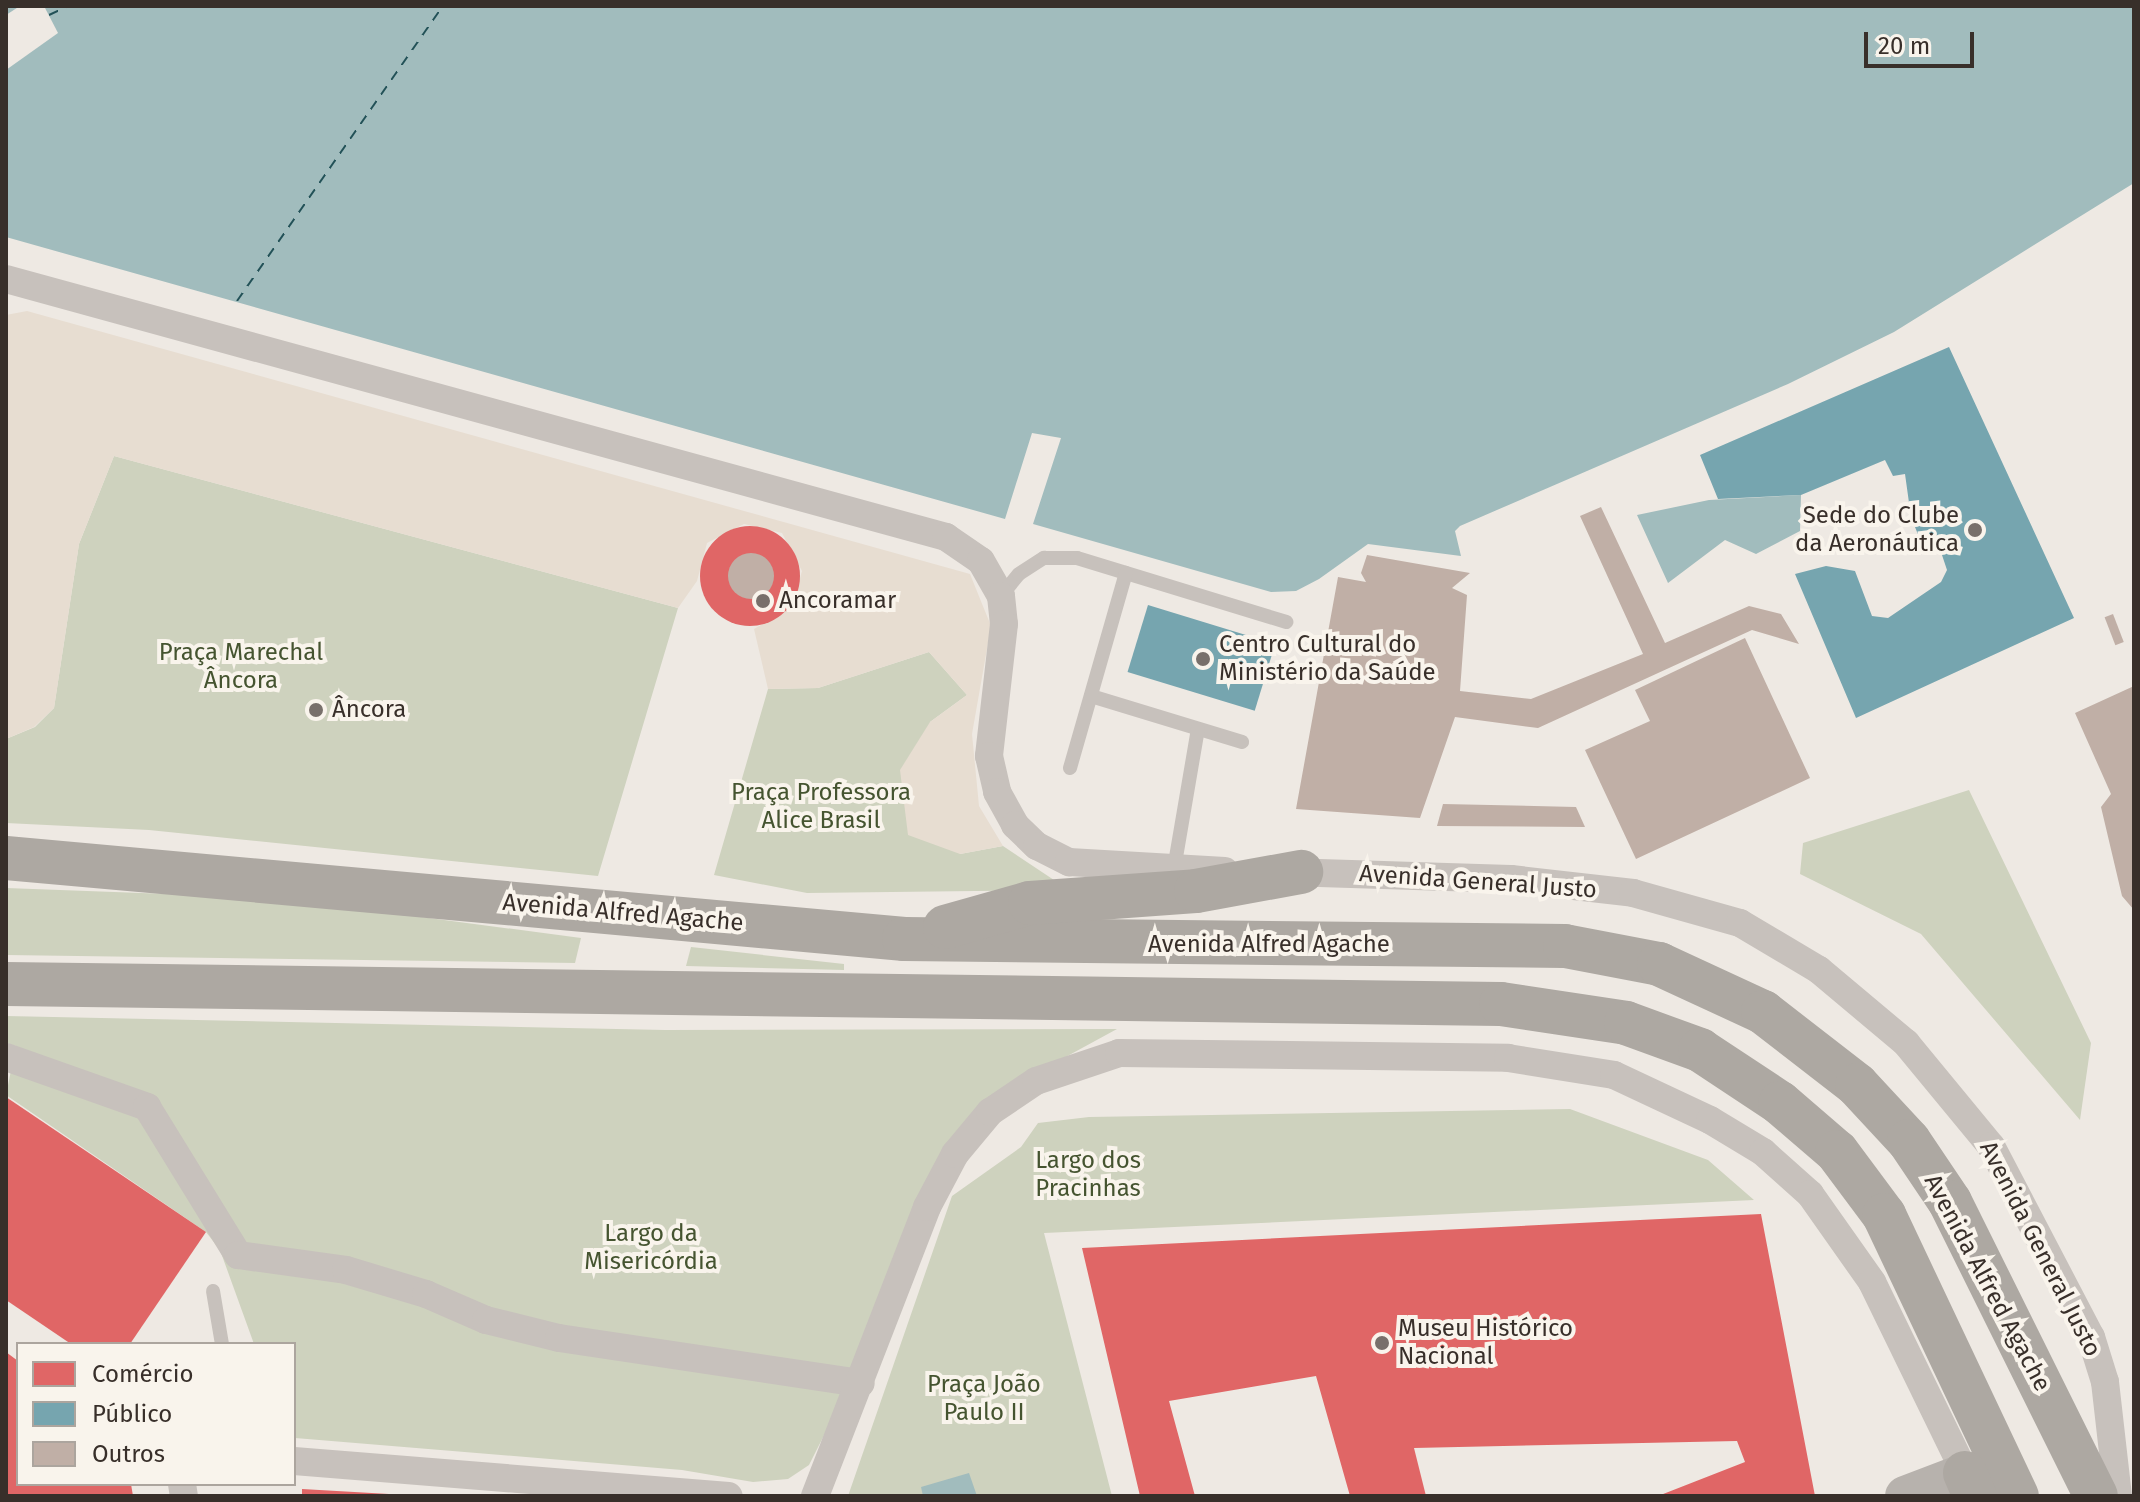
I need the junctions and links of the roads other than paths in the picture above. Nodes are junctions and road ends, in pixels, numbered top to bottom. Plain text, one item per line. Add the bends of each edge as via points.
1 (6, 279) edge
2 (1126, 573) junction
3 (1001, 596) junction
4 (1286, 622) dead end
5 (1091, 696) junction
6 (1198, 729) junction
7 (1242, 742) dead end
8 (1070, 768) dead end
9 (6, 858) edge
10 (1174, 869) junction
11 (1301, 872) junction
12 (904, 939) junction
13 (6, 984) edge
14 (6, 1057) edge
15 (213, 1291) dead end
16 (222, 1342) edge
17 (861, 1383) junction
18 (296, 1461) edge
19 (1972, 1490) edge
20 (729, 1496) edge
21 (815, 1496) edge
22 (1905, 1496) edge
23 (2017, 1496) edge
24 (2096, 1496) edge
25 (2118, 1496) edge

1 - 3 street via 946,537 981,561
2 - 3 lane via 1077,558 1044,558 1019,574
2 - 4 lane
2 - 5 lane
3 - 10 street, Avenida General Justo via 1004,624 989,756 997,792 1015,825 1037,846 1069,862
5 - 6 lane
5 - 8 lane
6 - 7 lane
6 - 10 lane
9 - 12 highway, Avenida Alfred Agache
10 - 11 street, Avenida General Justo
11 - 12 highway via 1196,891 1030,903
11 - 25 street, Avenida General Justo via 1511,879 1633,893 1740,923 1819,970 1872,1010 1947,1088 1991,1146 2091,1337 2105,1382
12 - 24 highway, Avenida Alfred Agache via 1565,946 1659,964 1708,983 1763,1012 1810,1046 1857,1085 1909,1141 1950,1202
13 - 23 highway via 1501,1004 1626,1023 1700,1050 1780,1103 1837,1152 1884,1215
14 - 17 street via 147,1107 238,1255 346,1270 426,1294 486,1320 559,1338
15 - 16 lane
17 - 19 street via 927,1207 955,1154 990,1112 1036,1081 1119,1053 1508,1058 1614,1075 1737,1136 1810,1194 1872,1282
17 - 21 street
18 - 20 street
19 - 22 street

